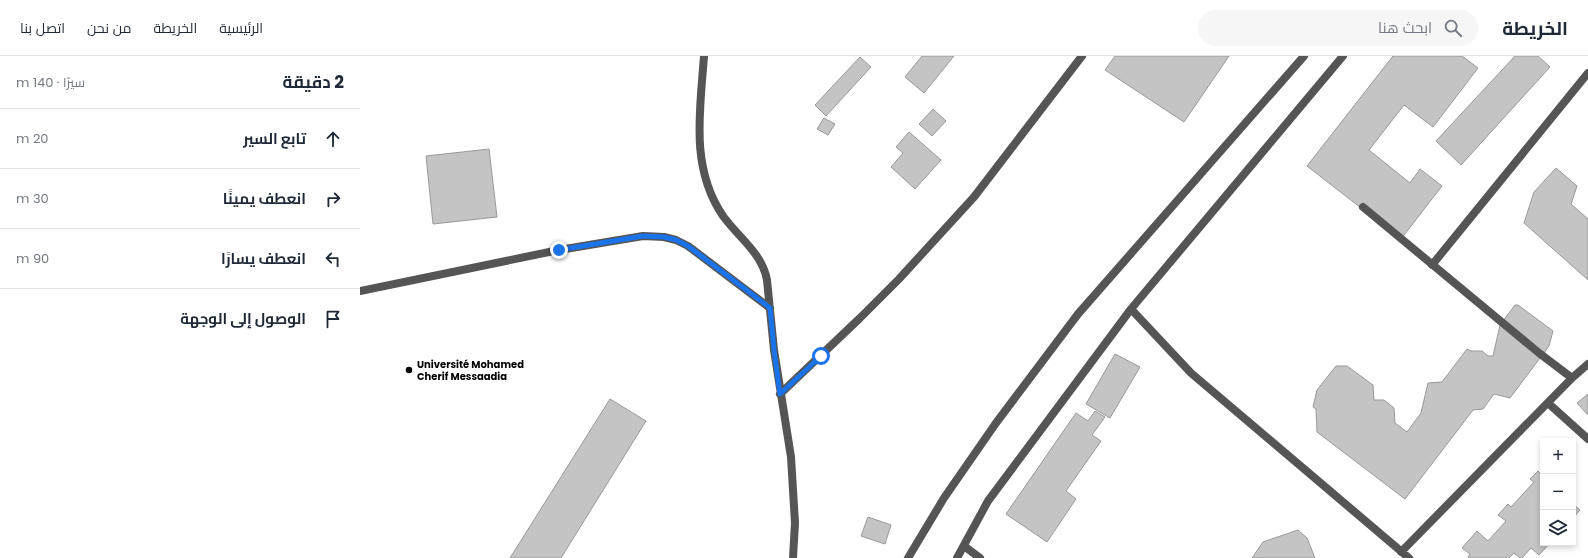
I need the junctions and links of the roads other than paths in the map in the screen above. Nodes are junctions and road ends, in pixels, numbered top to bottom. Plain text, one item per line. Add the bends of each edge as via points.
1 (704, 56) edge
2 (1082, 56) edge
3 (1304, 56) edge
4 (1343, 56) edge
5 (1588, 74) edge
6 (1363, 207) dead end
7 (1432, 265) junction
8 (360, 291) edge
9 (770, 308) junction
10 (1131, 309) junction
11 (1588, 364) edge
12 (1572, 378) junction
13 (780, 394) junction
14 (1548, 403) junction
15 (1588, 439) edge
16 (964, 546) junction
17 (1401, 552) junction
18 (793, 558) edge
19 (908, 558) edge
20 (957, 558) edge
21 (980, 558) edge
22 (1409, 558) edge

1 - 9 street via 699,133 701,162 709,190 723,216 761,260 765,270
2 - 13 street via 974,197 860,318
3 - 19 street via 1078,314 996,423 944,498
4 - 10 street
5 - 7 street
6 - 7 street
7 - 12 street
8 - 9 street via 559,250 643,236 664,237 688,246
9 - 13 street
10 - 16 street via 988,501
10 - 17 street via 1191,373
11 - 12 street
12 - 14 street
13 - 18 street via 791,457 795,523
14 - 15 street
14 - 17 street
16 - 20 street
16 - 21 street
17 - 22 street

